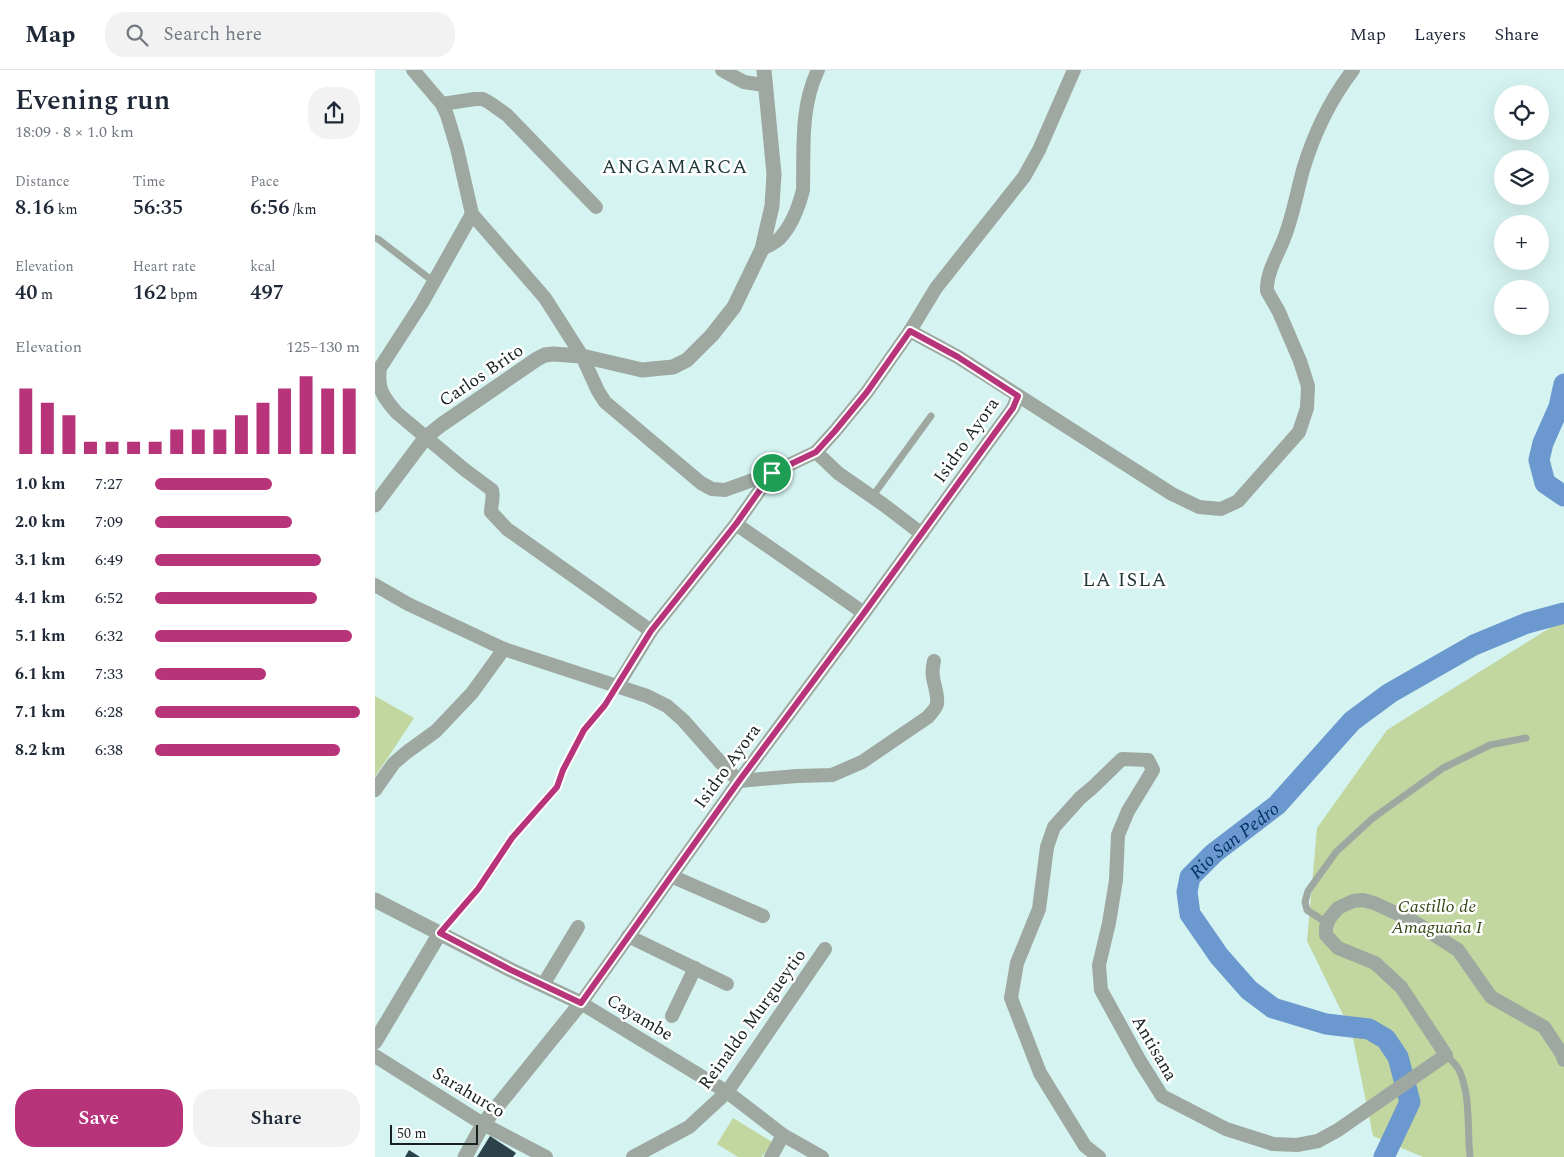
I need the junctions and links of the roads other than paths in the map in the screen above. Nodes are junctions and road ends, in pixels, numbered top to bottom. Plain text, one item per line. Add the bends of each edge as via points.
1 (413, 70) edge
2 (722, 70) edge
3 (818, 70) edge
4 (1074, 70) edge
5 (1353, 70) edge
6 (764, 77) edge
7 (442, 104) junction
8 (596, 208) dead end
9 (472, 214) junction
10 (375, 238) edge
11 (762, 249) junction
12 (434, 282) junction
13 (910, 331) junction
14 (582, 356) junction
15 (1018, 396) junction
16 (931, 416) dead end
17 (426, 437) junction
18 (816, 452) junction
19 (772, 473) junction
20 (873, 497) junction
21 (375, 504) edge
22 (736, 524) junction
23 (922, 534) junction
24 (375, 585) edge
25 (864, 613) junction
26 (651, 631) junction
27 (505, 648) junction
28 (934, 661) dead end
29 (617, 685) junction
30 (1526, 738) dead end
31 (739, 781) junction
32 (375, 790) edge
33 (671, 876) junction
34 (375, 900) edge
35 (763, 916) dead end
36 (1327, 923) junction
37 (578, 927) dead end
38 (440, 933) junction
39 (628, 936) junction
40 (825, 949) dead end
41 (695, 968) junction
42 (727, 984) dead end
43 (543, 985) junction
44 (581, 1003) junction
45 (672, 1016) dead end
46 (375, 1042) edge
47 (1446, 1055) junction
48 (375, 1056) edge
49 (1564, 1060) edge
50 (727, 1092) junction
51 (483, 1124) junction
52 (783, 1135) junction
53 (465, 1157) edge
54 (546, 1157) edge
55 (633, 1157) edge
56 (771, 1157) edge
57 (822, 1157) edge
58 (1099, 1157) edge
59 (1470, 1157) edge

1 - 7 street
2 - 6 street via 744,82
3 - 11 street via 804,116 800,201 784,233
4 - 13 street via 1024,177 936,288
5 - 15 street via 1323,116 1267,287 1300,361 1308,386 1307,408 1299,432 1238,501 1221,509 1199,507 1173,494
6 - 11 street, Carlos Brito via 774,174 772,206
7 - 8 street via 475,99 490,103 507,115
7 - 9 street via 457,148
9 - 12 street
9 - 14 street via 545,298
10 - 12 lane
11 - 14 street, Carlos Brito via 734,307 687,360 673,367 642,370
12 - 17 street via 381,368 378,380 387,402
13 - 15 street
13 - 18 street via 867,392
14 - 17 street, Carlos Brito via 553,354 537,359
14 - 19 street via 605,402 701,484 725,490
15 - 23 street, Isidro Ayora via 1013,408
16 - 20 lane
17 - 21 street, Carlos Brito
17 - 26 street via 492,490 491,512 507,529
18 - 19 street
18 - 20 street via 838,473
19 - 22 street
20 - 23 street
22 - 25 street
22 - 26 street
23 - 25 street, Isidro Ayora
24 - 27 street via 408,604
25 - 31 street, Isidro Ayora
26 - 29 street
27 - 29 street
27 - 32 street via 471,693 436,731 394,763
28 - 31 street via 935,709 862,762 832,775
29 - 31 street via 667,706
30 - 36 lane via 1490,745 1443,768 1373,818 1336,852 1308,892 1305,902 1307,910
31 - 33 street, Isidro Ayora
33 - 35 street
33 - 39 street, Isidro Ayora
34 - 38 street, Cayambe
36 - 47 street via 1327,935 1338,948 1375,964 1401,987
36 - 49 street via 1338,908 1363,900 1411,920 1458,950 1491,997 1544,1027
37 - 43 street
38 - 43 street, Cayambe
38 - 46 street
39 - 41 street
39 - 44 street, Isidro Ayora
40 - 50 street, Reinaldo Murgueytio
41 - 42 street
41 - 45 street
43 - 44 street, Cayambe
44 - 50 street, Cayambe
44 - 51 street, Isidro Ayora
47 - 58 street, Antisana via 1338,1130 1318,1141 1297,1145 1273,1144 1226,1128 1162,1096 1101,990 1099,965 1116,880 1118,835 1128,811 1153,770 1148,760 1122,759 1080,798 1055,827 1047,847 1039,909 1017,963 1011,998 1040,1073 1085,1146
47 - 59 lane via 1464,1081
48 - 51 street, Sarahurco
50 - 52 street, Cayambe
50 - 55 street, Reinaldo Murgueytio via 689,1127
51 - 53 street, Isidro Ayora
51 - 54 street, Sarahurco
52 - 56 street
52 - 57 street, Cayambe

